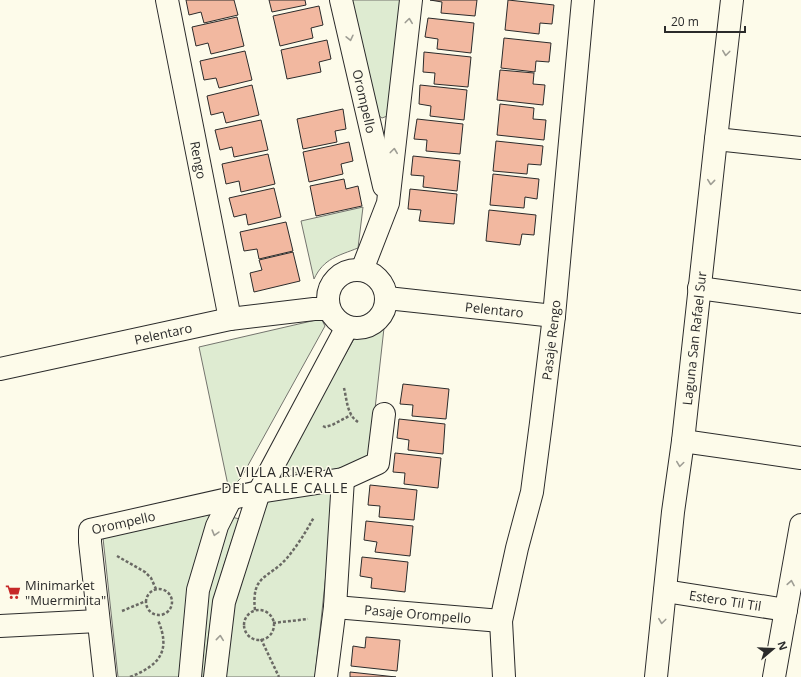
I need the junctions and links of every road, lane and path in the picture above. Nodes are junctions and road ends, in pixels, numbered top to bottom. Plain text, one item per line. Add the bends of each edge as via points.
1 (167, 0) edge
2 (342, 0) edge
3 (411, 0) edge
4 (584, 0) edge
5 (732, 0) edge
6 (716, 139) junction
7 (801, 148) edge
8 (388, 203) junction
9 (362, 270) junction
10 (699, 288) junction
11 (386, 298) junction
12 (801, 302) edge
13 (329, 309) junction
14 (554, 316) junction
15 (230, 319) junction
16 (347, 327) junction
17 (0, 369) edge
18 (343, 386) dead end
19 (351, 415) junction
20 (383, 422) joint
21 (318, 424) dead end
22 (683, 441) junction
23 (801, 458) edge
24 (344, 479) junction
25 (259, 492) junction
26 (231, 498) junction
27 (317, 512) dead end
28 (801, 525) edge
29 (90, 542) junction
30 (156, 589) junction
31 (665, 591) junction
32 (255, 610) junction
33 (786, 610) junction
34 (334, 611) junction
35 (158, 620) dead end
36 (98, 621) junction
37 (501, 621) junction
38 (273, 623) junction
39 (0, 626) edge
40 (261, 639) junction
41 (105, 677) edge
42 (130, 677) edge
43 (190, 677) edge
44 (215, 677) edge
45 (279, 677) edge
46 (326, 677) edge
47 (504, 677) edge
48 (656, 677) edge
49 (774, 677) edge

1 - 15 street, Rengo
2 -> 8 street, Orompello
8 -> 3 street, Orompello
4 - 14 street, Pasaje Rengo
5 -> 6 street, Laguna San Rafael Sur
6 - 7 street
6 -> 10 street, Laguna San Rafael Sur
8 - 9 street, Orompello
9 - 11 street via 379,280 385,288
9 - 13 street via 345,272 332,283 328,291
10 - 12 street
10 - 22 street, Laguna San Rafael Sur
11 - 14 street, Pelentaro
11 - 16 street via 385,308 375,323 356,329
13 - 15 street, Pelentaro
13 - 16 street via 339,323
14 - 37 street, Pasaje Rengo via 532,492
15 - 17 street, Pelentaro
16 - 25 street
18 - 19 path
19 - 20 path via 362,425
19 - 21 path via 325,427
20 - 24 street via 378,463
22 - 23 street
22 -> 31 street, Laguna San Rafael Sur
24 - 25 street
24 - 34 street
25 - 26 street, Orompello
44 -> 25 street via 224,602
26 - 29 street, Orompello via 90,530
26 -> 43 street via 216,526 198,590
27 - 32 path via 285,560 260,580
33 -> 28 street
29 - 30 path via 145,572
29 - 36 street, Orompello
30 - 30 path via 168,593 171,600 170,609 163,615 150,612 146,605 149,593
31 - 33 street, Estero Til Til
31 -> 48 street, Laguna San Rafael Sur
32 - 38 path via 265,611
32 - 40 path via 247,616 245,630 252,638
33 - 49 street
34 - 37 street, Pasaje Orompello
34 - 38 path
34 - 46 street
35 - 42 path via 165,642 157,662
36 - 39 street
36 - 41 street, Orompello
37 - 47 street, Pasaje Rengo
38 - 40 path via 272,632
40 - 45 path

